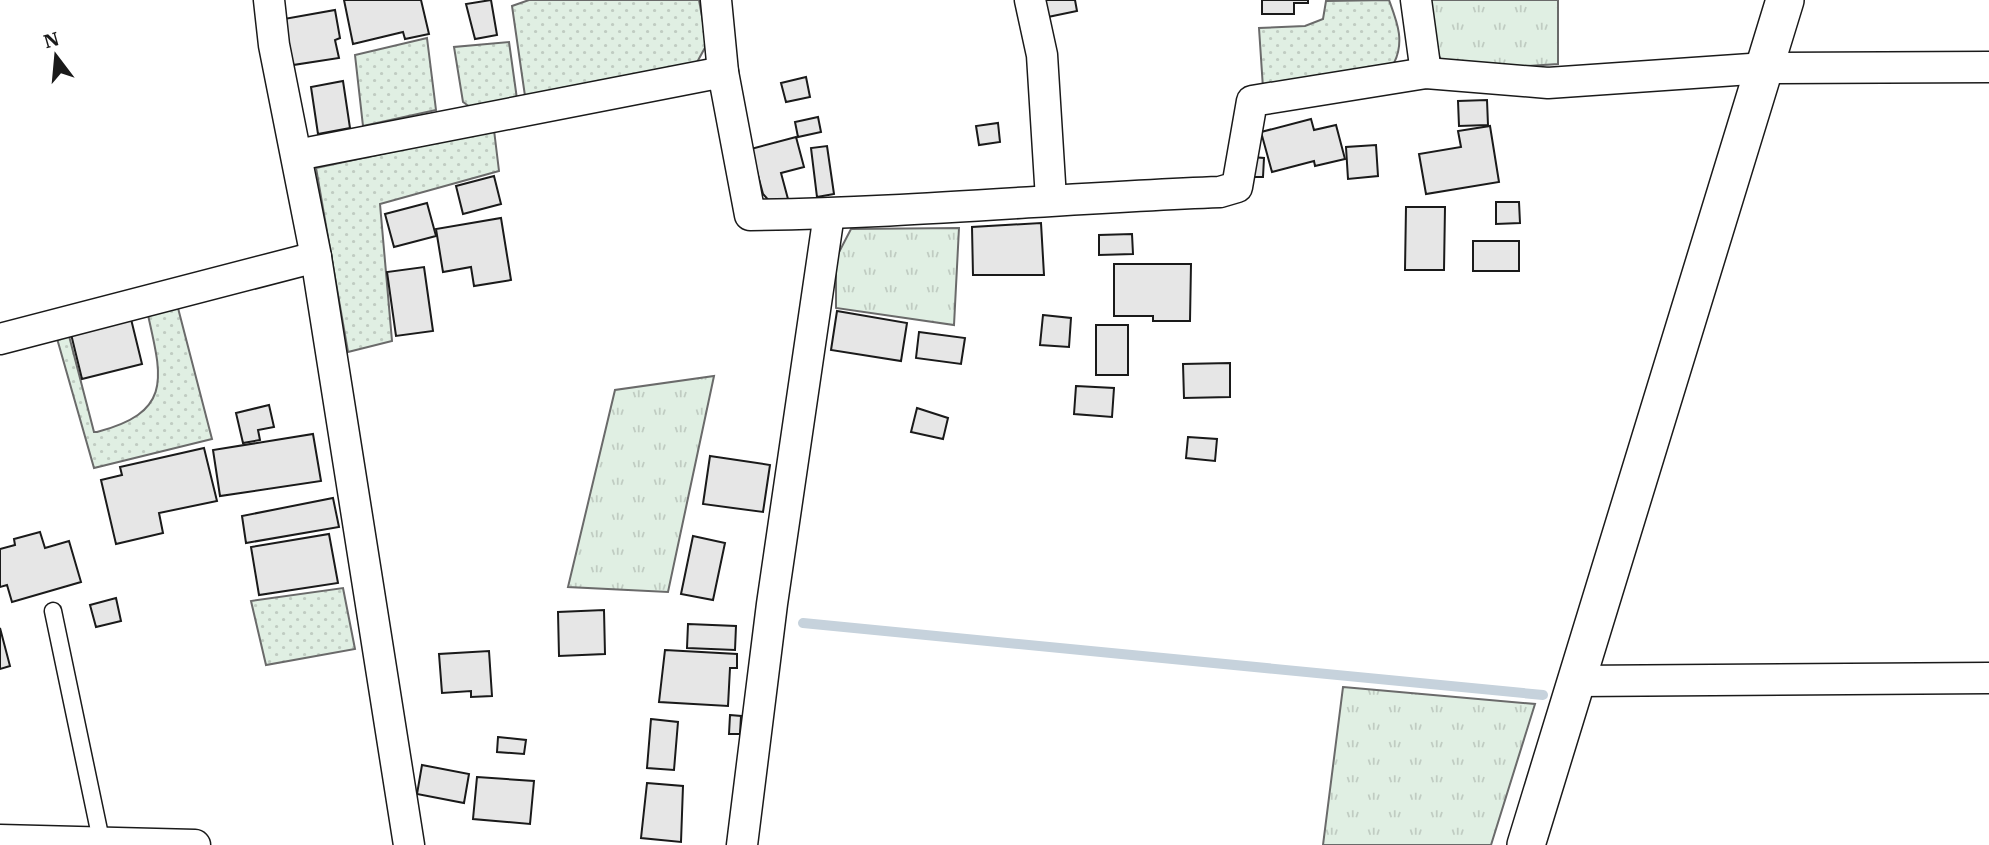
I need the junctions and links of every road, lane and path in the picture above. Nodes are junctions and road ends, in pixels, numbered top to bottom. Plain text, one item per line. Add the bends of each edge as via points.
1 (269, 0) edge
2 (716, 0) edge
3 (1030, 0) edge
4 (1416, 0) edge
5 (1785, 0) edge
6 (1989, 67) edge
7 (1765, 68) junction
8 (723, 72) junction
9 (1426, 73) junction
10 (297, 155) junction
11 (1051, 199) junction
12 (829, 214) junction
13 (316, 257) junction
14 (0, 339) edge
15 (53, 611) dead end
16 (1989, 678) edge
17 (1576, 681) junction
18 (0, 840) edge
19 (101, 840) junction
20 (195, 845) edge
21 (409, 845) edge
22 (742, 845) edge
23 (1526, 845) edge

1 - 10 street
2 - 8 street
3 - 11 street via 1042,55
4 - 9 street
5 - 7 street
6 - 7 street
7 - 9 street via 1548,83
7 - 17 street
8 - 10 street
8 - 12 street via 750,215
9 - 11 street via 1252,101 1237,187 1220,192
10 - 13 street
11 - 12 street
12 - 22 street
13 - 14 street
13 - 21 street
15 - 19 lane
16 - 17 street
17 - 23 street
18 - 19 street
19 - 20 street

